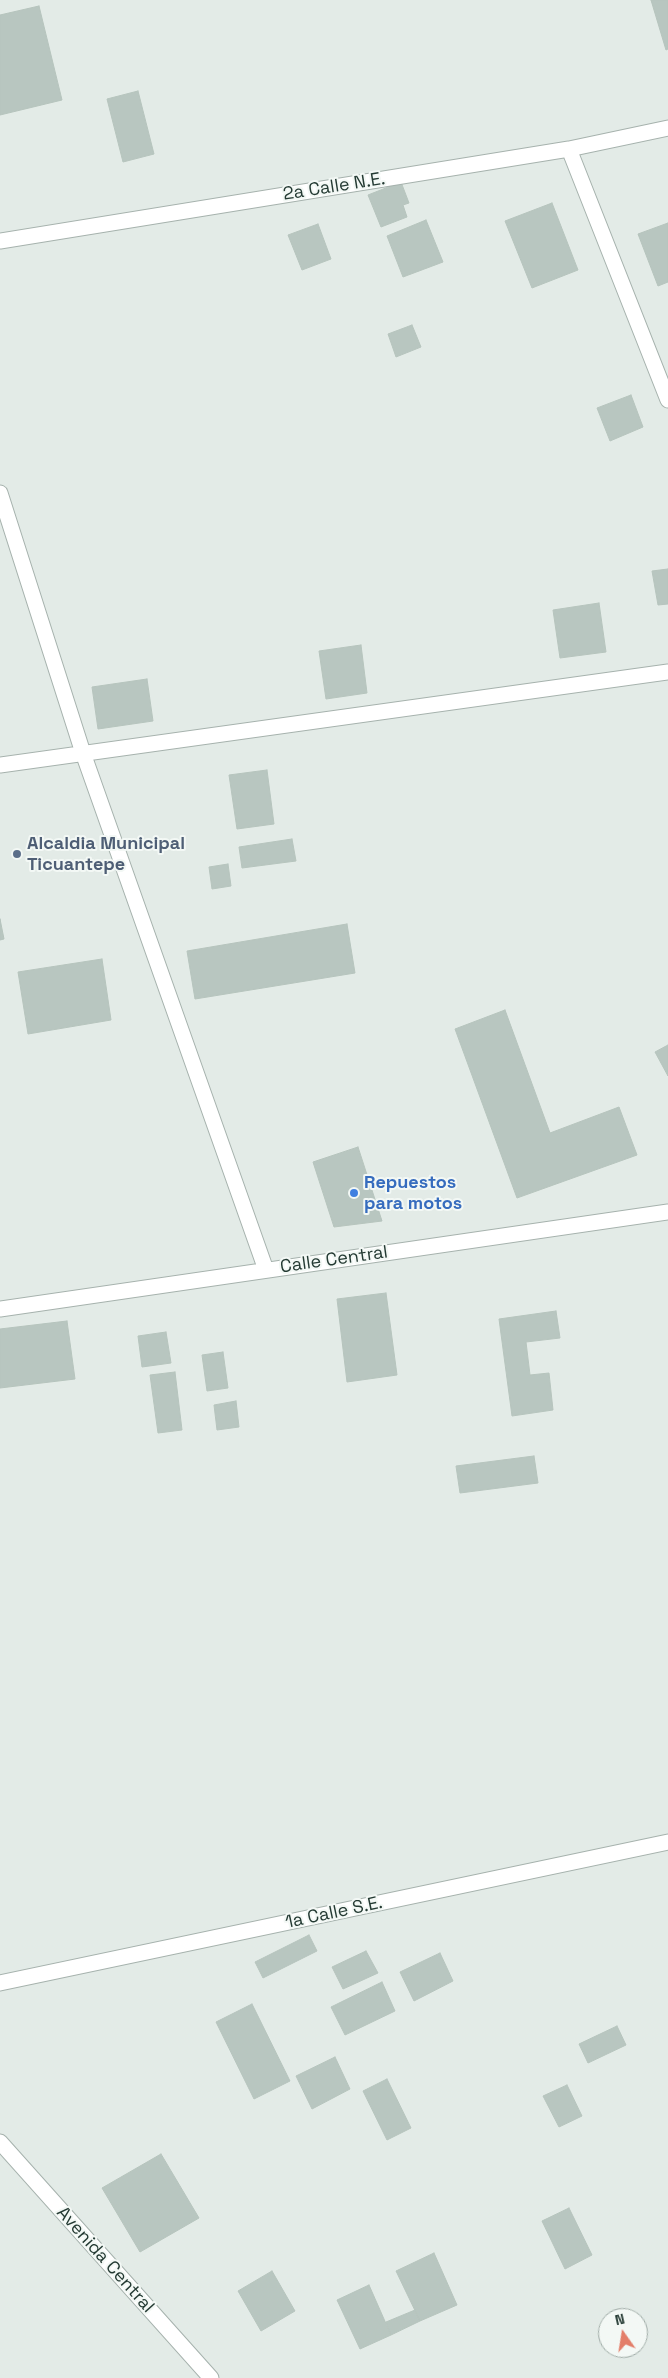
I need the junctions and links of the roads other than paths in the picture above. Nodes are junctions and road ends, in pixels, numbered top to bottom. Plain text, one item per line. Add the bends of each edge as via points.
1 (668, 128) edge
2 (570, 149) junction
3 (0, 241) edge
4 (668, 400) edge
5 (0, 493) edge
6 (668, 672) edge
7 (83, 753) junction
8 (0, 765) edge
9 (668, 1212) edge
10 (266, 1270) junction
11 (0, 1309) edge
12 (668, 1842) edge
13 (0, 1983) edge
14 (0, 2142) edge
15 (211, 2378) edge

1 - 2 street, 2a Calle N.E.
2 - 3 street, 2a Calle N.E.
2 - 4 street
5 - 7 street
6 - 7 street
7 - 8 street
7 - 10 street
9 - 10 street, Calle Central
10 - 11 street, Calle Central
12 - 13 street, 1a Calle S.E.
14 - 15 street, Avenida Central

